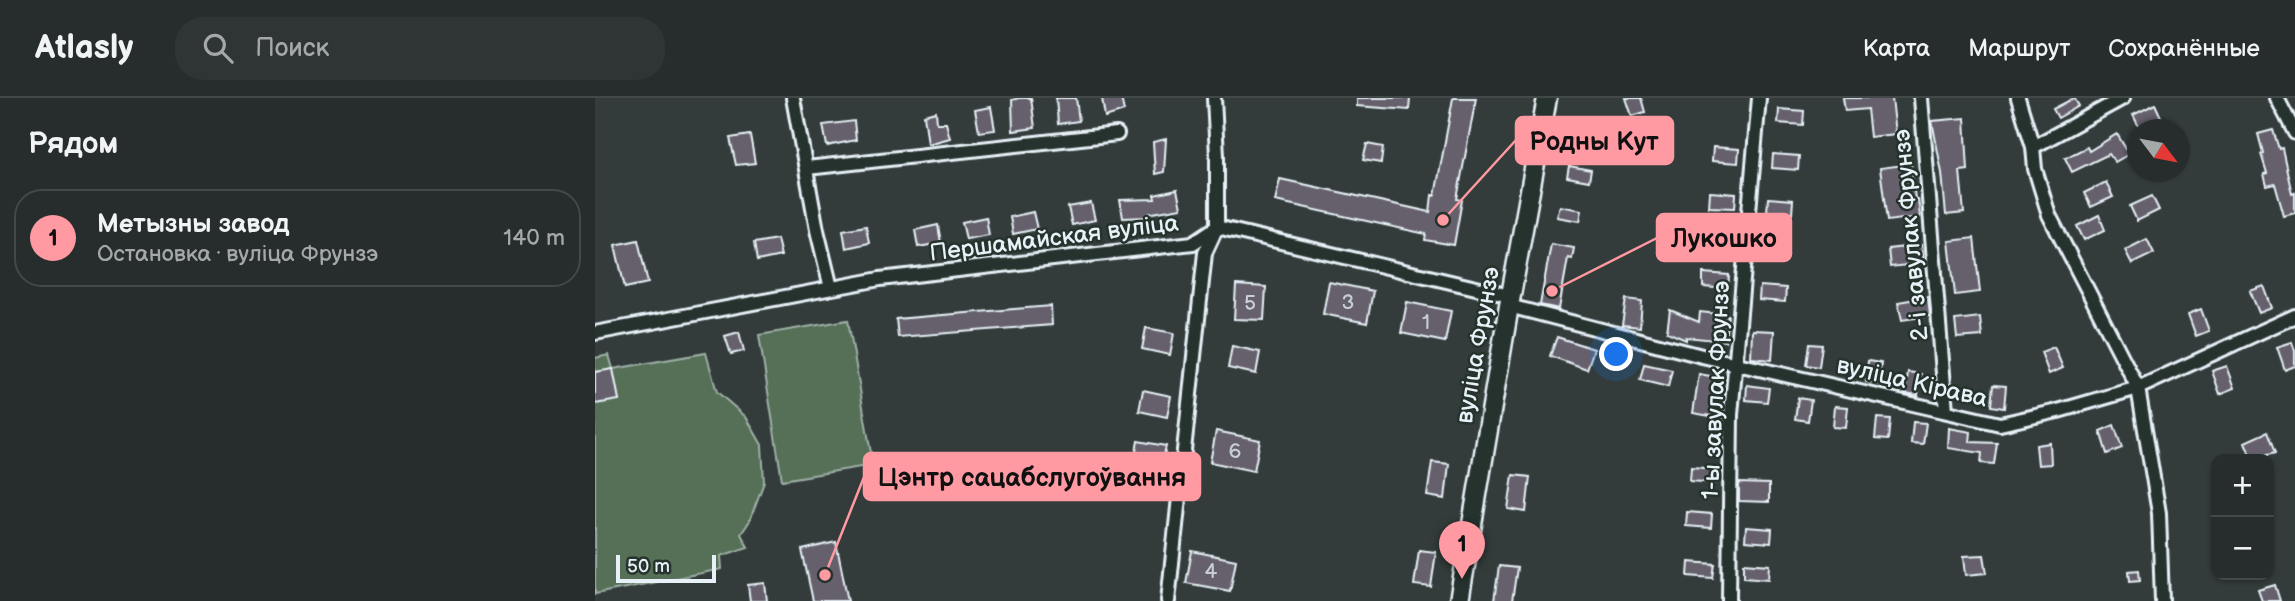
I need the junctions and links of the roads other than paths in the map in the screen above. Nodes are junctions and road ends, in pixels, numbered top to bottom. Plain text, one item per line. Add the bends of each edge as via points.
1 (793, 98) edge
2 (1214, 98) edge
3 (1546, 98) edge
4 (1759, 98) edge
5 (1920, 98) edge
6 (2018, 98) edge
7 (2123, 98) edge
8 (2277, 98) edge
9 (2295, 133) edge
10 (1117, 134) dead end
11 (2033, 147) junction
12 (807, 168) junction
13 (1217, 227) junction
14 (831, 288) junction
15 (1510, 301) junction
16 (2295, 316) edge
17 (595, 333) edge
18 (1736, 363) junction
19 (2138, 388) junction
20 (1946, 411) junction
21 (1168, 601) edge
22 (1459, 601) edge
23 (1729, 601) edge
24 (2162, 601) edge

1 - 12 street
2 - 13 street
3 - 15 street, вуліца Фрунзэ
4 - 18 street, 1-ы завулак Фрунзэ
5 - 20 street, 2-і завулак Фрунзэ
6 - 11 street
7 - 11 street
8 - 9 street
10 - 12 street
11 - 19 street via 2049,215
12 - 14 street
13 - 14 street, Першамайская вуліца via 1193,243
13 - 15 street
13 - 21 street via 1205,253
14 - 17 street, Першамайская вуліца
15 - 18 street, вуліца Кірава
15 - 22 street, вуліца Фрунзэ
16 - 19 street, вуліца Кірава
18 - 20 street, вуліца Кірава
18 - 23 street, 1-ы завулак Фрунзэ
19 - 20 street, вуліца Кірава via 2000,424
19 - 24 street via 2159,513

